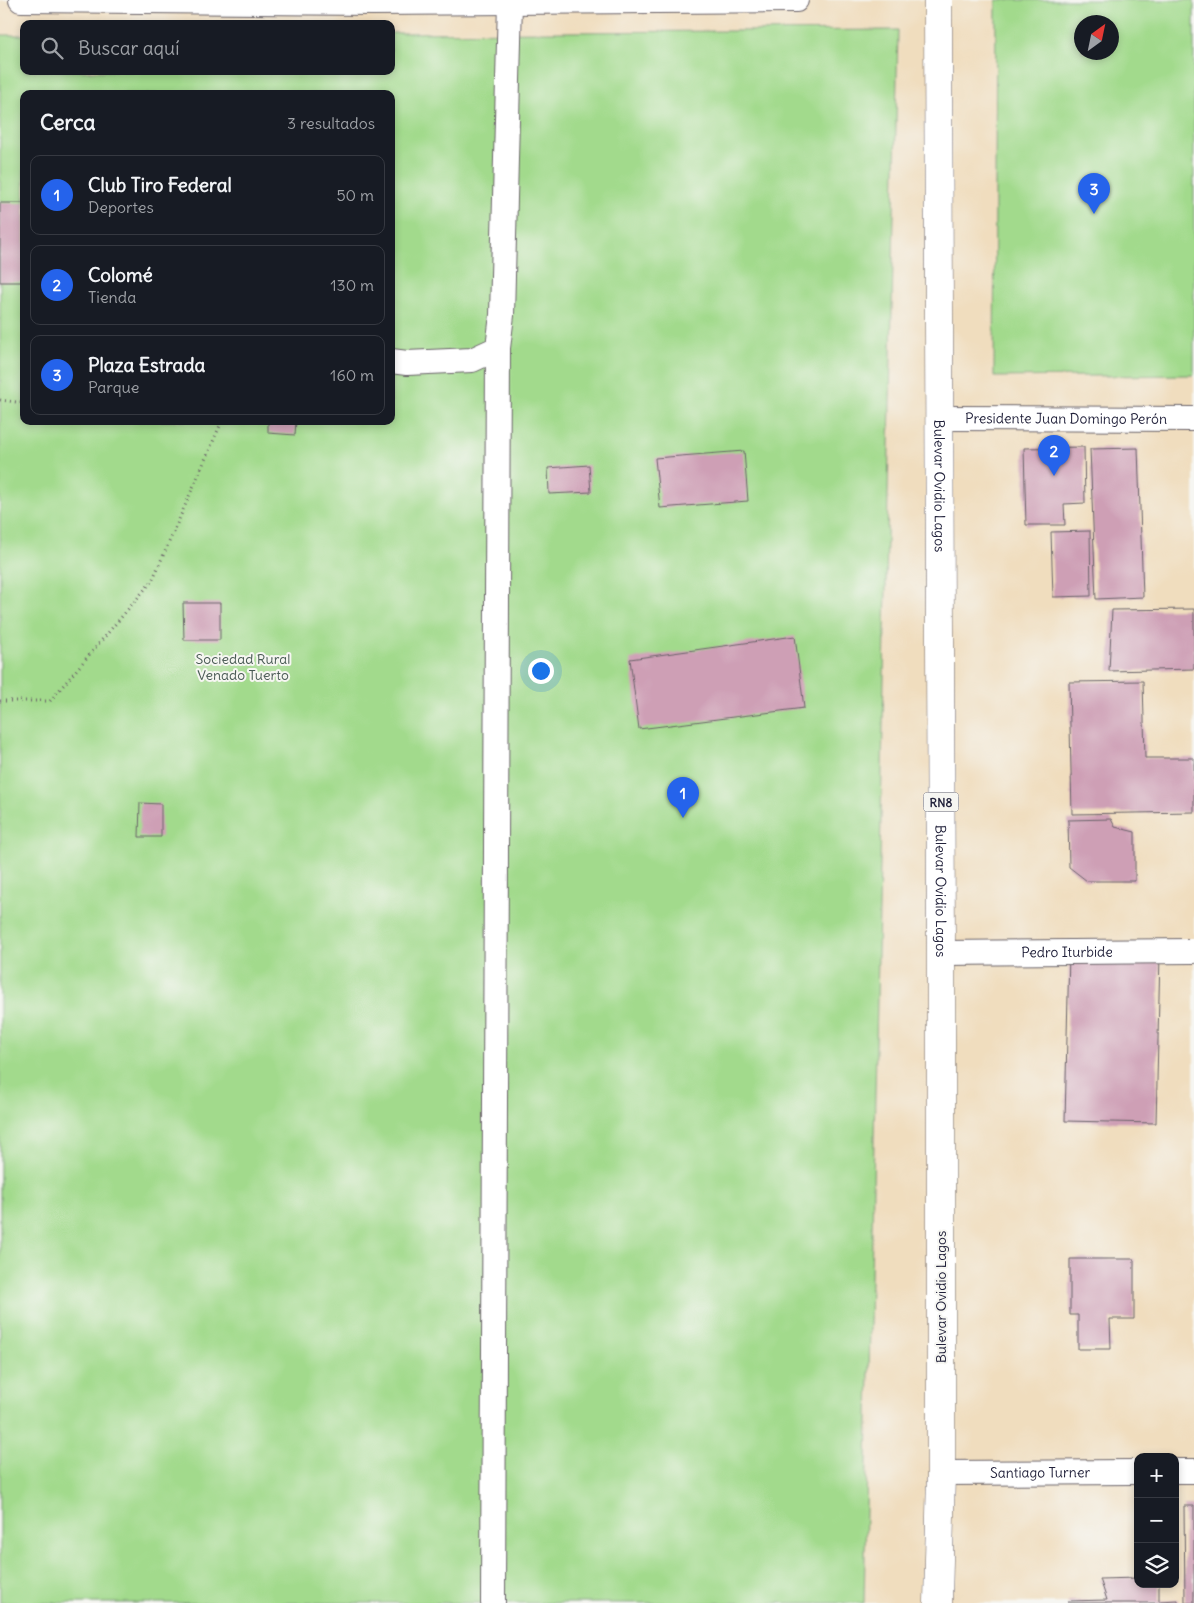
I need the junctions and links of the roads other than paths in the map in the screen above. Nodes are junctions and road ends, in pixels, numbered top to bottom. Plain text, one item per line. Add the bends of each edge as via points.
1 (21, 0) edge
2 (796, 0) edge
3 (938, 0) edge
4 (373, 1) edge
5 (510, 2) junction
6 (498, 348) junction
7 (395, 362) edge
8 (940, 418) junction
9 (1194, 419) edge
10 (1194, 951) edge
11 (941, 953) junction
12 (1179, 1471) edge
13 (1194, 1471) edge
14 (1134, 1472) edge
15 (941, 1473) junction
16 (493, 1603) edge
17 (938, 1603) edge

1 - 4 street
2 - 5 street
3 - 8 highway, Bulevar Ovidio Lagos / RN8
4 - 5 street
5 - 6 street via 502,315
6 - 7 street via 472,360
6 - 16 street
8 - 9 street, Presidente Juan Domingo Perón
8 - 11 highway, Bulevar Ovidio Lagos / RN8
10 - 11 street, Pedro Iturbide
11 - 15 highway, Bulevar Ovidio Lagos / RN8
12 - 13 street
14 - 15 street, Santiago Turner
15 - 17 highway, Bulevar Ovidio Lagos / RN8

